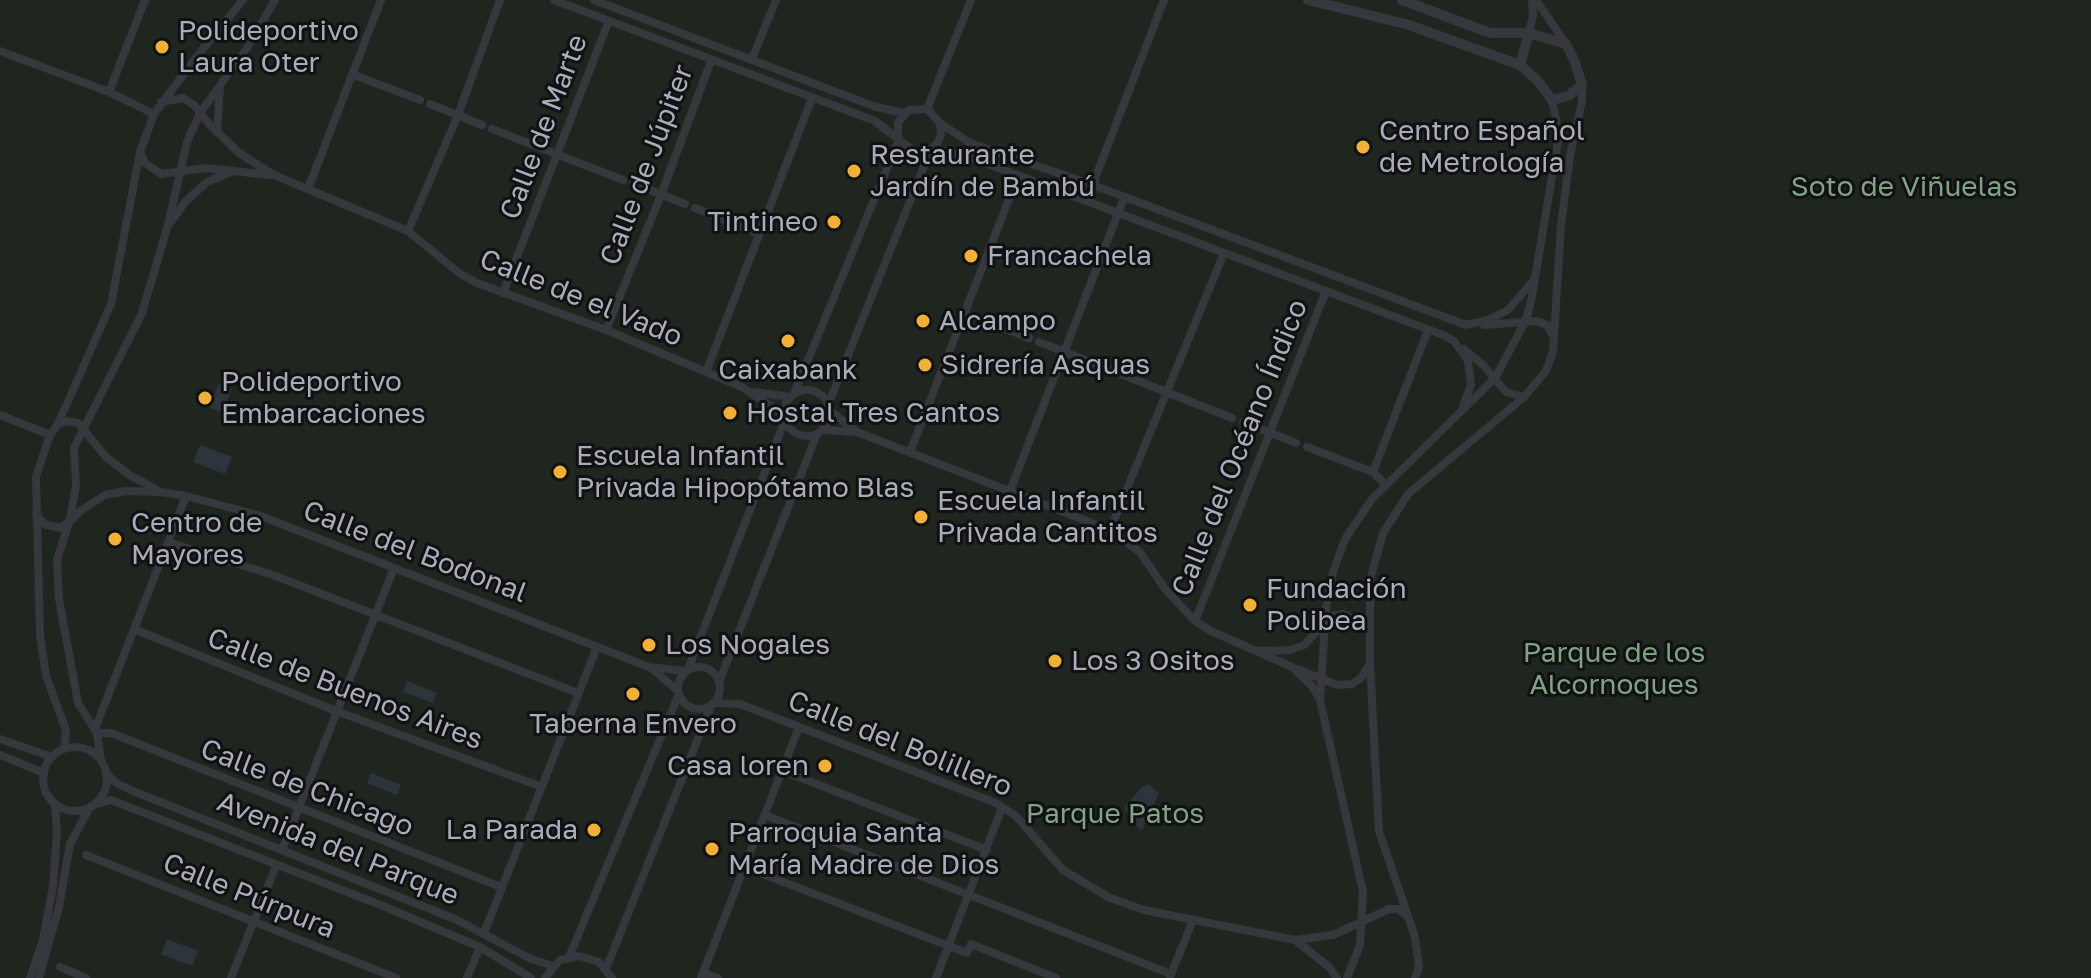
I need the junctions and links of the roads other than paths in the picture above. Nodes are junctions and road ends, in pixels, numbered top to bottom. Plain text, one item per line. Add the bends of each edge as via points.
1 (145, 0) edge
2 (243, 0) edge
3 (275, 0) edge
4 (381, 0) edge
5 (500, 0) edge
6 (554, 0) edge
7 (594, 0) edge
8 (776, 0) edge
9 (971, 0) edge
10 (1164, 0) edge
11 (1308, 0) edge
12 (1402, 0) edge
13 (1534, 0) edge
14 (608, 23) junction
15 (1529, 33) junction
16 (1566, 44) junction
17 (0, 51) edge
18 (752, 59) junction
19 (711, 61) junction
20 (1520, 65) junction
21 (354, 75) junction
22 (221, 85) junction
23 (1582, 85) junction
24 (109, 92) junction
25 (812, 98) junction
26 (420, 100) dead end
27 (1552, 100) junction
28 (161, 102) junction
29 (430, 104) dead end
30 (927, 109) junction
31 (200, 113) junction
32 (904, 113) junction
33 (154, 114) junction
34 (458, 115) junction
35 (940, 123) junction
36 (482, 125) dead end
37 (492, 129) dead end
38 (217, 132) junction
39 (898, 138) junction
40 (932, 148) junction
41 (140, 152) junction
42 (557, 155) junction
43 (178, 171) junction
44 (234, 171) junction
45 (274, 175) junction
46 (1021, 177) junction
47 (623, 180) dead end
48 (633, 183) dead end
49 (1093, 185) junction
50 (308, 189) junction
51 (661, 195) junction
52 (1124, 198) junction
53 (1090, 202) junction
54 (685, 204) dead end
55 (695, 208) dead end
56 (1118, 213) junction
57 (168, 225) junction
58 (408, 231) junction
59 (759, 234) junction
60 (1224, 253) junction
61 (1533, 281) junction
62 (1326, 291) junction
63 (503, 293) junction
64 (964, 313) junction
65 (1525, 322) junction
66 (1466, 325) junction
67 (606, 330) junction
68 (1428, 330) junction
69 (1029, 338) dead end
70 (1554, 339) junction
71 (1454, 341) junction
72 (1039, 342) dead end
73 (1065, 352) junction
74 (1093, 363) dead end
75 (1103, 367) dead end
76 (706, 372) junction
77 (1495, 378) junction
78 (750, 391) junction
79 (1165, 392) junction
80 (792, 396) junction
81 (1524, 397) junction
82 (829, 408) junction
83 (1459, 413) junction
84 (0, 415) edge
85 (784, 418) junction
86 (1232, 418) dead end
87 (1243, 422) dead end
88 (58, 424) junction
89 (84, 428) junction
90 (819, 432) junction
91 (857, 432) junction
92 (1270, 433) junction
93 (50, 435) junction
94 (1296, 443) dead end
95 (1307, 447) dead end
96 (910, 452) junction
97 (1373, 472) junction
98 (1385, 484) junction
99 (1010, 491) junction
100 (161, 492) junction
101 (186, 496) junction
102 (36, 514) junction
103 (70, 519) junction
104 (1110, 530) junction
105 (168, 542) junction
106 (394, 568) junction
107 (375, 615) junction
108 (1195, 621) junction
109 (1325, 625) junction
110 (1369, 626) junction
111 (134, 629) junction
112 (597, 647) junction
113 (1256, 651) junction
114 (1370, 663) junction
115 (649, 667) junction
116 (1292, 667) junction
117 (686, 670) junction
118 (1322, 680) junction
119 (720, 684) junction
120 (578, 693) junction
121 (678, 693) junction
122 (1320, 700) junction
123 (740, 704) junction
124 (712, 705) junction
125 (336, 711) junction
126 (799, 727) junction
127 (96, 731) junction
128 (0, 739) edge
129 (64, 749) junction
130 (0, 755) edge
131 (52, 757) junction
132 (101, 761) junction
133 (783, 771) junction
134 (44, 773) junction
135 (106, 774) junction
136 (542, 787) junction
137 (55, 803) junction
138 (92, 805) junction
139 (1002, 808) junction
140 (298, 809) junction
141 (765, 815) junction
142 (282, 850) junction
143 (987, 850) junction
144 (86, 855) dead end
145 (276, 866) junction
146 (745, 867) junction
147 (501, 887) junction
148 (969, 895) junction
149 (1408, 917) junction
150 (1193, 920) junction
151 (254, 922) junction
152 (1363, 922) junction
153 (484, 933) junction
154 (1295, 940) junction
155 (949, 946) junction
156 (480, 947) junction
157 (569, 957) junction
158 (553, 966) junction
159 (60, 967) dead end
160 (606, 969) junction
161 (702, 975) edge
162 (1170, 976) edge
163 (30, 978) edge
164 (39, 978) edge
165 (86, 978) edge
166 (231, 978) edge
167 (396, 978) edge
168 (467, 978) edge
169 (531, 978) edge
170 (545, 978) edge
171 (612, 978) edge
172 (718, 978) edge
173 (936, 978) edge
174 (1056, 978) edge
175 (1337, 978) edge
176 (1347, 978) edge
177 (1415, 978) edge

1 - 24 street
2 - 28 street
3 - 22 street
4 - 21 street
5 - 34 street
6 - 14 street
7 - 18 street
8 - 18 street
9 - 30 street
10 - 49 street
11 - 20 street via 1409,25
12 - 15 street via 1490,33
13 - 15 street
13 - 16 street
14 - 19 street
14 - 42 street, Calle de Marte
15 - 16 street
15 - 20 street
16 - 23 street
17 - 24 street
18 - 32 street
19 - 25 street
19 - 51 street, Calle de Júpiter
20 - 27 street
21 - 26 street
21 - 50 street
22 - 31 street
22 - 38 street
23 - 27 street
23 - 70 street via 1561,225
24 - 33 street
25 - 39 street via 875,121
25 - 59 street
27 - 61 street via 1559,135
28 - 31 street via 183,98
28 - 33 street
29 - 34 street
30 - 32 street
30 - 35 street
31 - 38 street
31 - 43 street
32 - 39 street
33 - 41 street
34 - 36 street
34 - 58 street
35 - 40 street via 940,139
35 - 49 street via 970,143
37 - 42 street
38 - 45 street
39 - 40 street via 915,152
39 - 80 street
40 - 46 street
40 - 82 street
41 - 43 street via 154,171
41 - 88 street via 111,304
42 - 47 street
42 - 63 street, Calle de Marte
43 - 44 street
43 - 57 street
44 - 45 street
44 - 57 street via 207,182
45 - 50 street, Calle de el Vado
46 - 53 street
46 - 64 street
48 - 51 street
49 - 52 street
49 - 53 street
50 - 58 street, Calle de el Vado
51 - 54 street
51 - 67 street, Calle de Júpiter
52 - 56 street
52 - 66 street
53 - 56 street
55 - 59 street
56 - 60 street
56 - 73 street
57 - 89 street via 142,313
58 - 63 street, Calle de el Vado via 459,273
59 - 76 street
60 - 62 street
60 - 79 street
61 - 65 street
61 - 66 street via 1508,310
62 - 68 street
62 - 92 street, Calle del Océano Índico
63 - 67 street, Calle de el Vado
64 - 69 street
64 - 96 street
65 - 66 street
65 - 70 street via 1547,325
65 - 77 street
67 - 76 street, Calle de el Vado
68 - 71 street
68 - 97 street
70 - 81 street via 1546,371
71 - 77 street
71 - 83 street via 1471,376
72 - 73 street
73 - 74 street
73 - 99 street
75 - 79 street
76 - 78 street, Calle de el Vado
77 - 81 street via 1506,392
77 - 83 street
78 - 80 street
78 - 85 street
79 - 86 street
79 - 104 street
80 - 82 street via 814,391
80 - 85 street
81 - 110 street via 1408,494 1394,512 1370,580
82 - 90 street via 828,421
82 - 91 street
83 - 98 street
84 - 93 street
85 - 90 street via 797,434
85 - 117 street
87 - 92 street
88 - 89 street via 67,421
88 - 93 street
89 - 100 street, Calle del Bodonal via 106,457
89 - 103 street via 74,448 76,486
90 - 91 street
90 - 119 street
91 - 96 street
92 - 94 street
92 - 108 street, Calle del Océano Índico
93 - 102 street via 36,477
95 - 97 street
96 - 99 street
97 - 98 street
98 - 109 street via 1345,539 1333,572
99 - 104 street
100 - 101 street, Calle del Bodonal
100 - 103 street, Calle del Bodonal via 105,495
101 - 105 street
101 - 106 street, Calle del Bodonal via 258,515
102 - 103 street via 46,525 62,528
102 - 129 street via 40,635 46,676 66,730
103 - 127 street via 57,560 59,599 78,703
104 - 108 street via 1140,552
105 - 107 street
105 - 111 street
106 - 107 street
106 - 112 street, Calle del Bodonal
107 - 120 street
107 - 125 street
108 - 113 street
109 - 110 street via 1332,616 1343,614
109 - 113 street via 1304,645
109 - 118 street
110 - 114 street
111 - 125 street, Calle de Buenos Aires
111 - 127 street
112 - 115 street, Calle del Bodonal
112 - 120 street
113 - 116 street
114 - 118 street via 1352,684
114 - 149 street via 1379,831
115 - 117 street, Calle del Bodonal
115 - 121 street, Calle del Bodonal
116 - 118 street
116 - 122 street
117 - 119 street via 705,667
117 - 121 street
118 - 122 street
119 - 123 street
119 - 124 street
120 - 136 street
121 - 124 street via 689,707
121 - 157 street
122 - 152 street via 1363,892
123 - 124 street
123 - 126 street, Calle del Bolillero
124 - 160 street
125 - 136 street, Calle de Buenos Aires
125 - 140 street
126 - 133 street
126 - 139 street, Calle del Bolillero
127 - 132 street
127 - 140 street, Calle de Chicago
128 - 131 street
129 - 131 street
129 - 132 street via 85,749
130 - 134 street
131 - 134 street
132 - 135 street
133 - 141 street
133 - 143 street
134 - 137 street via 45,790
135 - 138 street via 104,791
135 - 142 street, Avenida del Parque via 133,791
136 - 147 street
137 - 138 street via 74,810
137 - 163 street via 53,886
138 - 145 street, Avenida del Parque via 111,800
138 - 164 street via 70,844
139 - 143 street
139 - 150 street, Calle del Bolillero via 1084,885 1144,910
140 - 142 street
140 - 147 street, Calle de Chicago
141 - 146 street
141 - 148 street
142 - 153 street, Avenida del Parque
143 - 148 street
144 - 151 street, Calle Púrpura
145 - 151 street
145 - 156 street, Avenida del Parque
146 - 155 street
146 - 161 street
147 - 153 street
148 - 155 street
148 - 162 street
149 - 152 street via 1389,909
149 - 177 street via 1419,967
150 - 154 street, Calle del Bolillero
150 - 162 street
151 - 166 street
151 - 167 street, Calle Púrpura
152 - 154 street via 1333,935
152 - 176 street
153 - 158 street, Avenida del Parque
154 - 175 street
155 - 173 street
155 - 174 street via 967,953 971,944
156 - 168 street
156 - 169 street, Avenida del Parque
157 - 158 street
157 - 160 street via 590,957
158 - 170 street
159 - 165 street
160 - 171 street
161 - 172 street

